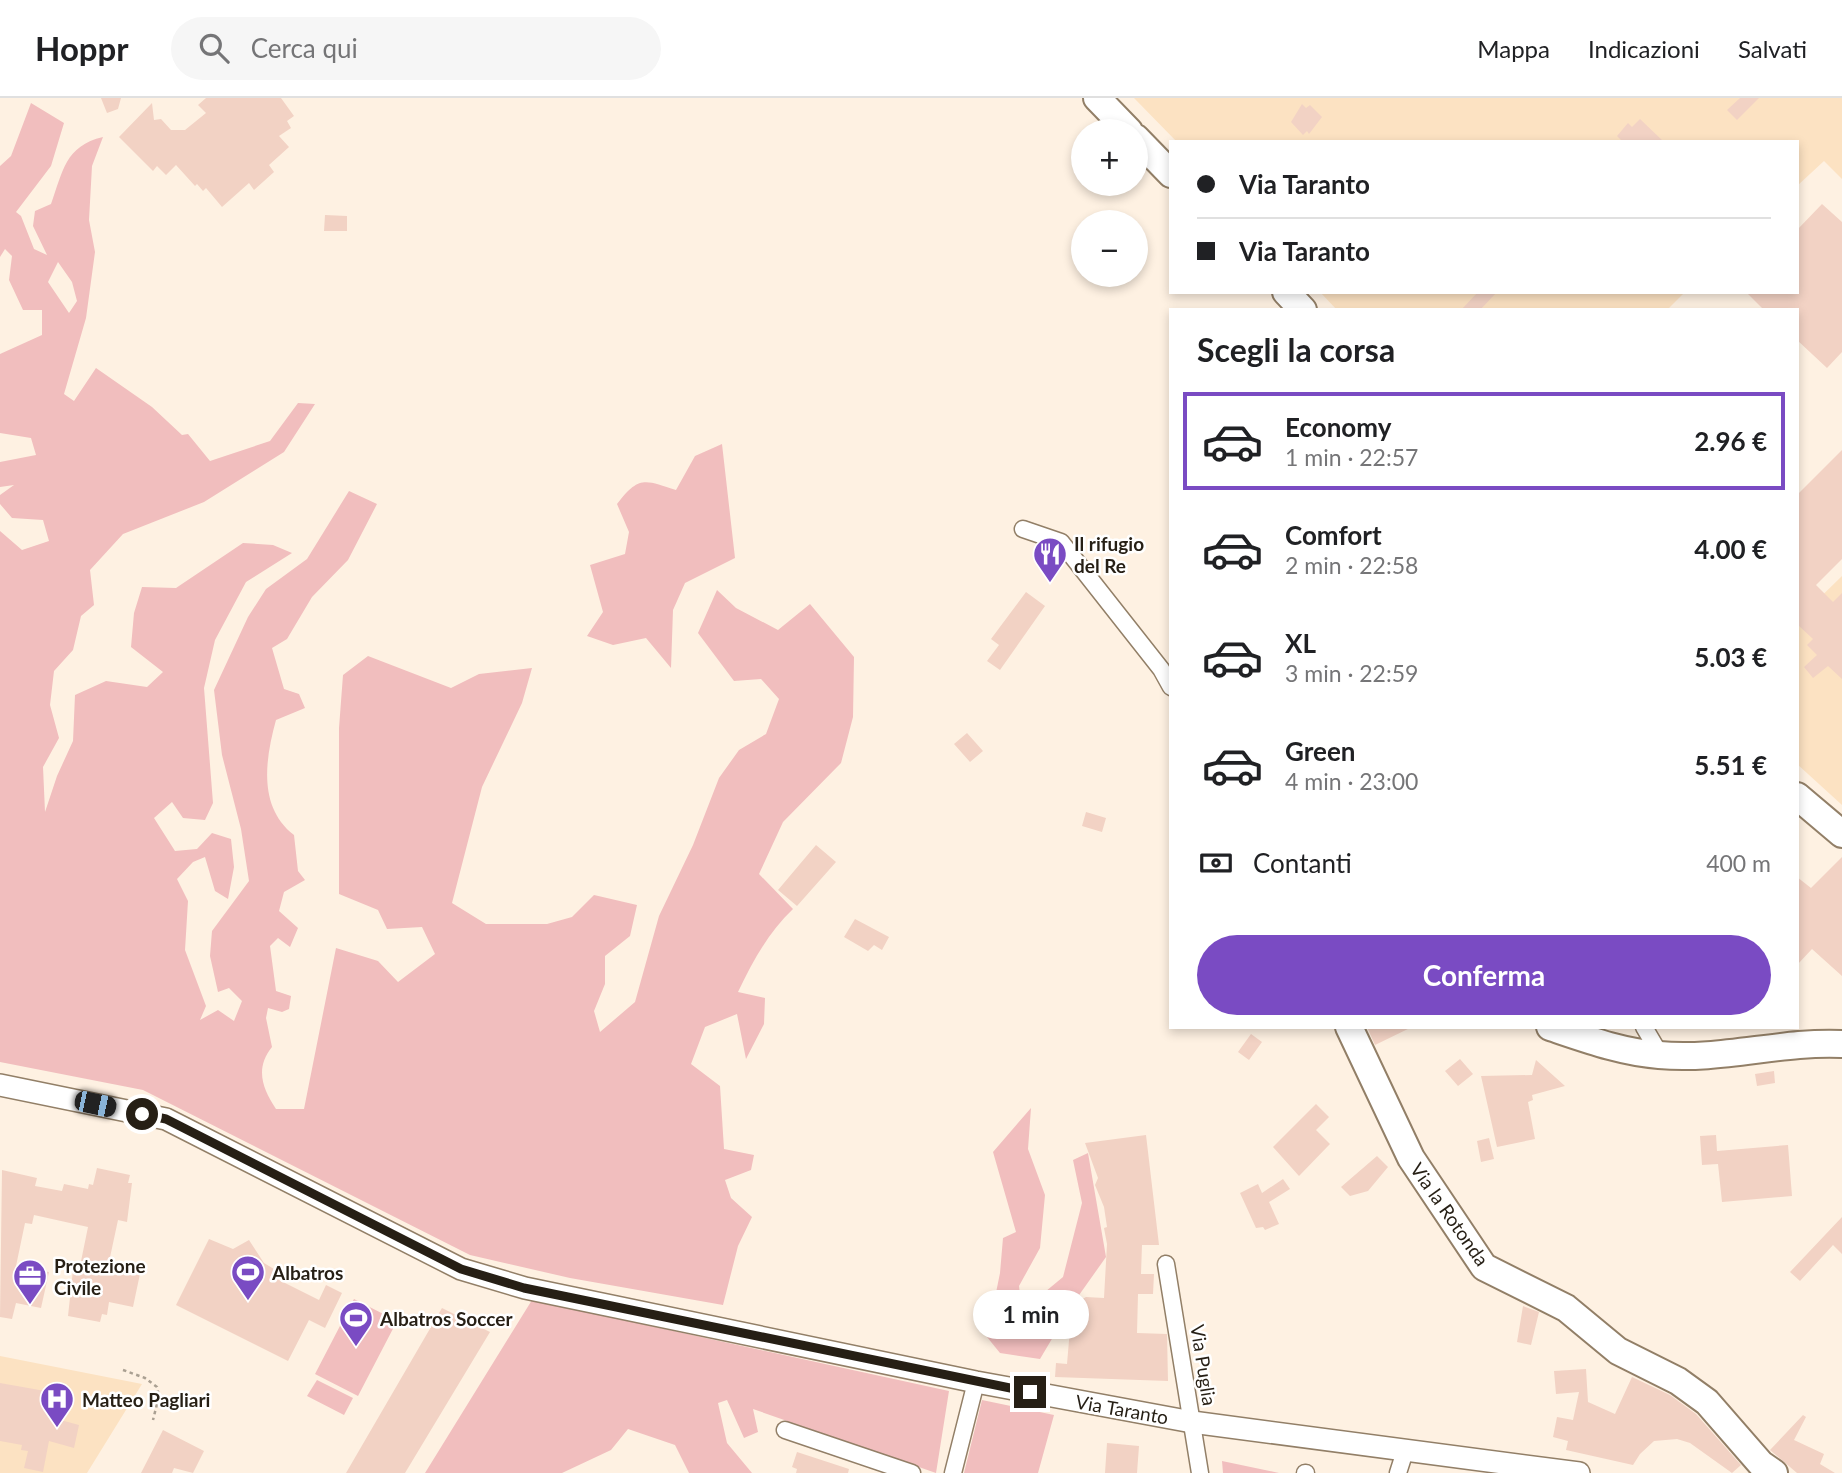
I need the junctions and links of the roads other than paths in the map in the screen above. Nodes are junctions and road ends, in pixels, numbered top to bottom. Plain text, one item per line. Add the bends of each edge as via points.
1 (1097, 98) edge
2 (1117, 119) edge
3 (1148, 150) edge
4 (1169, 172) edge
5 (1288, 294) edge
6 (1301, 308) edge
7 (1023, 529) dead end
8 (1169, 683) edge
9 (1799, 798) edge
10 (1842, 834) edge
11 (1350, 1029) edge
12 (1556, 1029) edge
13 (1645, 1029) edge
14 (1842, 1044) edge
15 (1661, 1056) junction
16 (0, 1085) edge
17 (1166, 1264) dead end
18 (976, 1382) junction
19 (1192, 1422) junction
20 (785, 1430) dead end
21 (1405, 1451) junction
22 (1488, 1468) edge
23 (912, 1473) edge
24 (953, 1473) edge
25 (1200, 1473) edge
26 (1398, 1473) edge
27 (1579, 1473) edge
28 (1774, 1473) edge

1 - 2 main road
3 - 4 main road
5 - 6 main road
7 - 8 street via 1061,542
9 - 10 main road
11 - 28 main road, Via la Rotonda via 1411,1158 1484,1267 1566,1308 1618,1351 1698,1395
12 - 15 main road via 1614,1048
13 - 15 street
14 - 15 main road
16 - 18 street, Via Taranto via 166,1119 461,1269 524,1288
17 - 19 street, Via Puglia
18 - 19 street, Via Taranto
18 - 24 street
19 - 21 street, Via Taranto
19 - 25 street, Via Puglia
20 - 23 street
21 - 22 street, Via Taranto
21 - 26 street
22 - 27 street, Via Taranto

